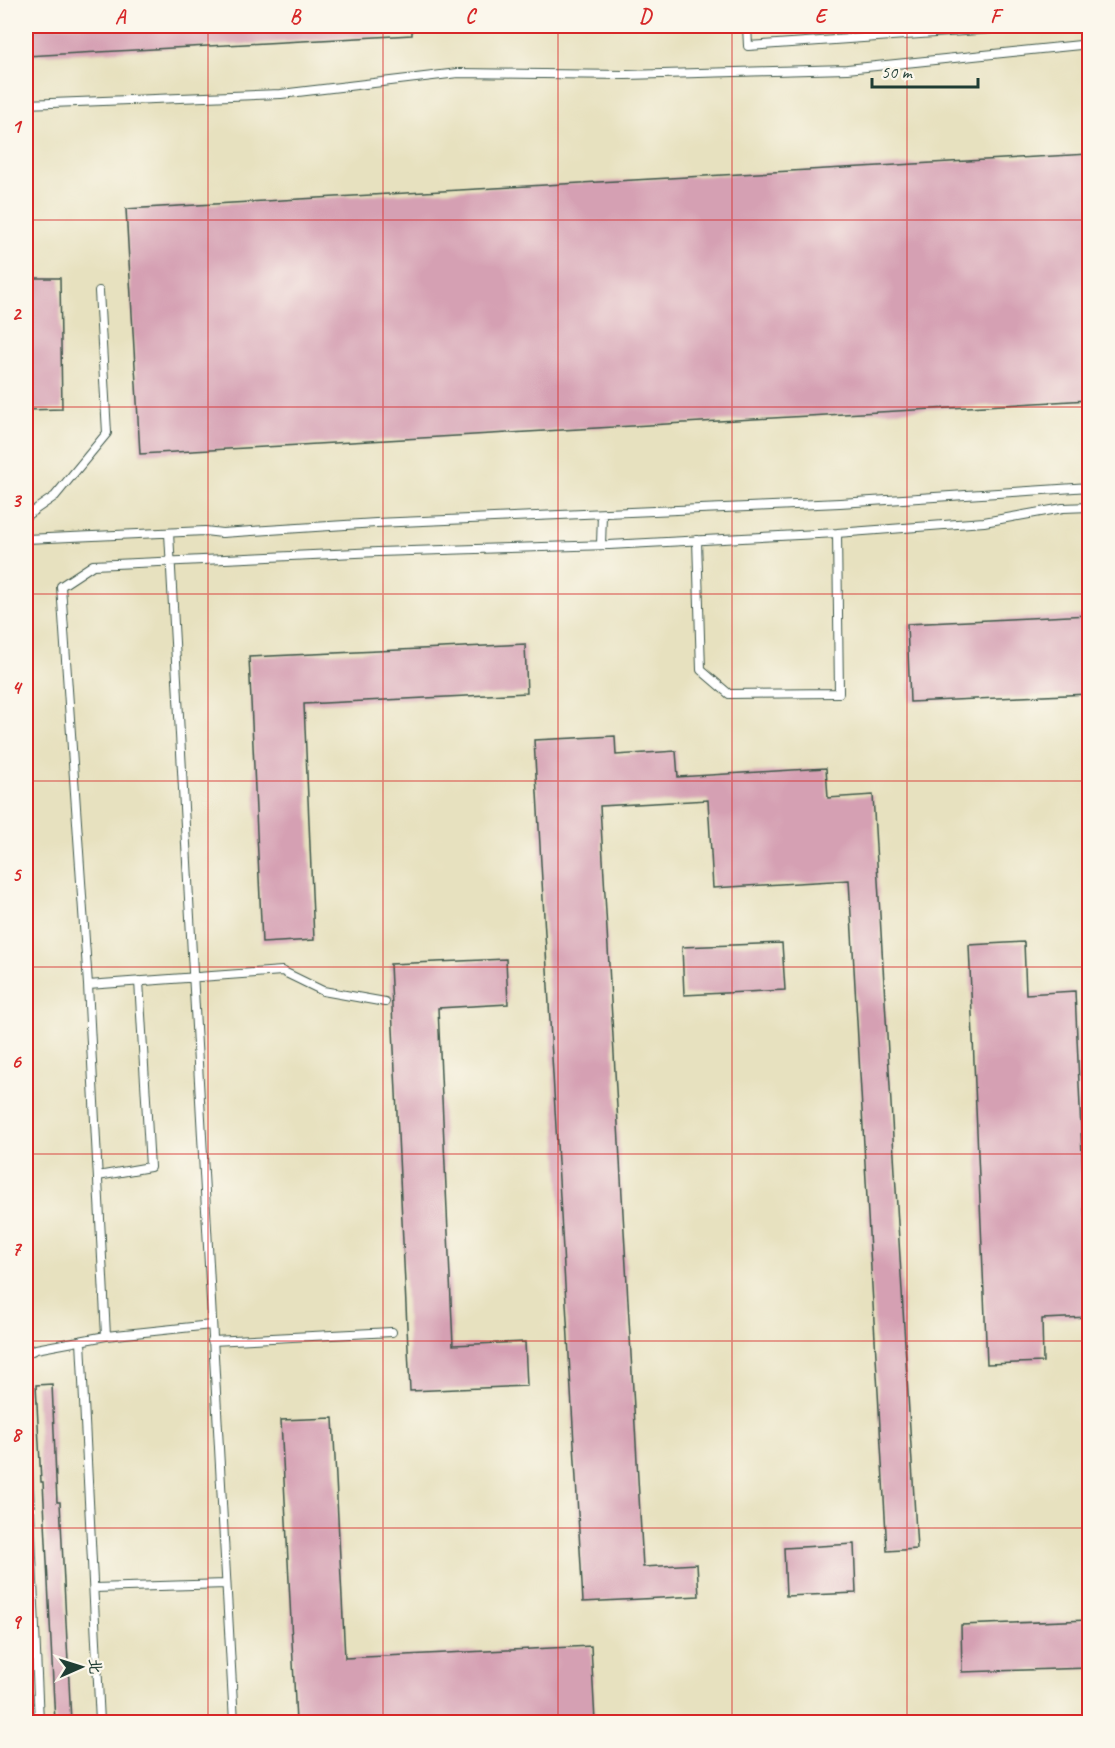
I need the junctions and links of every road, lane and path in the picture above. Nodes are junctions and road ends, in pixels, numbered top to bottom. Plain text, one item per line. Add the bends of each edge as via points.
1 (747, 26) edge
2 (1036, 26) edge
3 (1089, 44) edge
4 (26, 104) edge
5 (99, 291) dead end
6 (1089, 487) edge
7 (1089, 507) edge
8 (602, 514) junction
9 (26, 516) edge
10 (169, 533) junction
11 (837, 533) junction
12 (26, 539) edge
13 (697, 540) junction
14 (601, 545) junction
15 (169, 564) junction
16 (192, 978) junction
17 (139, 981) junction
18 (88, 985) junction
19 (386, 1002) dead end
20 (98, 1176) junction
21 (211, 1325) junction
22 (392, 1332) dead end
23 (106, 1336) junction
24 (81, 1341) junction
25 (212, 1341) junction
26 (26, 1354) edge
27 (26, 1417) edge
28 (226, 1584) junction
29 (94, 1588) junction
30 (39, 1722) edge
31 (100, 1722) edge
32 (234, 1722) edge

1 - 2 lane via 748,46
3 - 4 lane via 847,69 626,75 458,73 281,94
5 - 9 lane via 107,432 55,496
6 - 8 lane
7 - 11 lane via 984,522
8 - 10 lane
8 - 14 lane
10 - 12 lane
10 - 15 lane
11 - 13 lane
11 - 13 lane via 839,693 729,694 701,670
13 - 14 lane
14 - 15 lane
15 - 16 lane
15 - 18 lane via 93,565 61,586
16 - 17 lane
16 - 19 lane via 282,971 323,991
16 - 21 lane
17 - 18 lane
17 - 20 lane via 150,1167
18 - 20 lane
20 - 23 lane
21 - 23 lane
21 - 25 lane
22 - 25 lane
23 - 24 lane
24 - 26 lane
24 - 29 lane
25 - 28 lane
27 - 30 lane
28 - 29 lane
28 - 32 lane
29 - 31 lane

